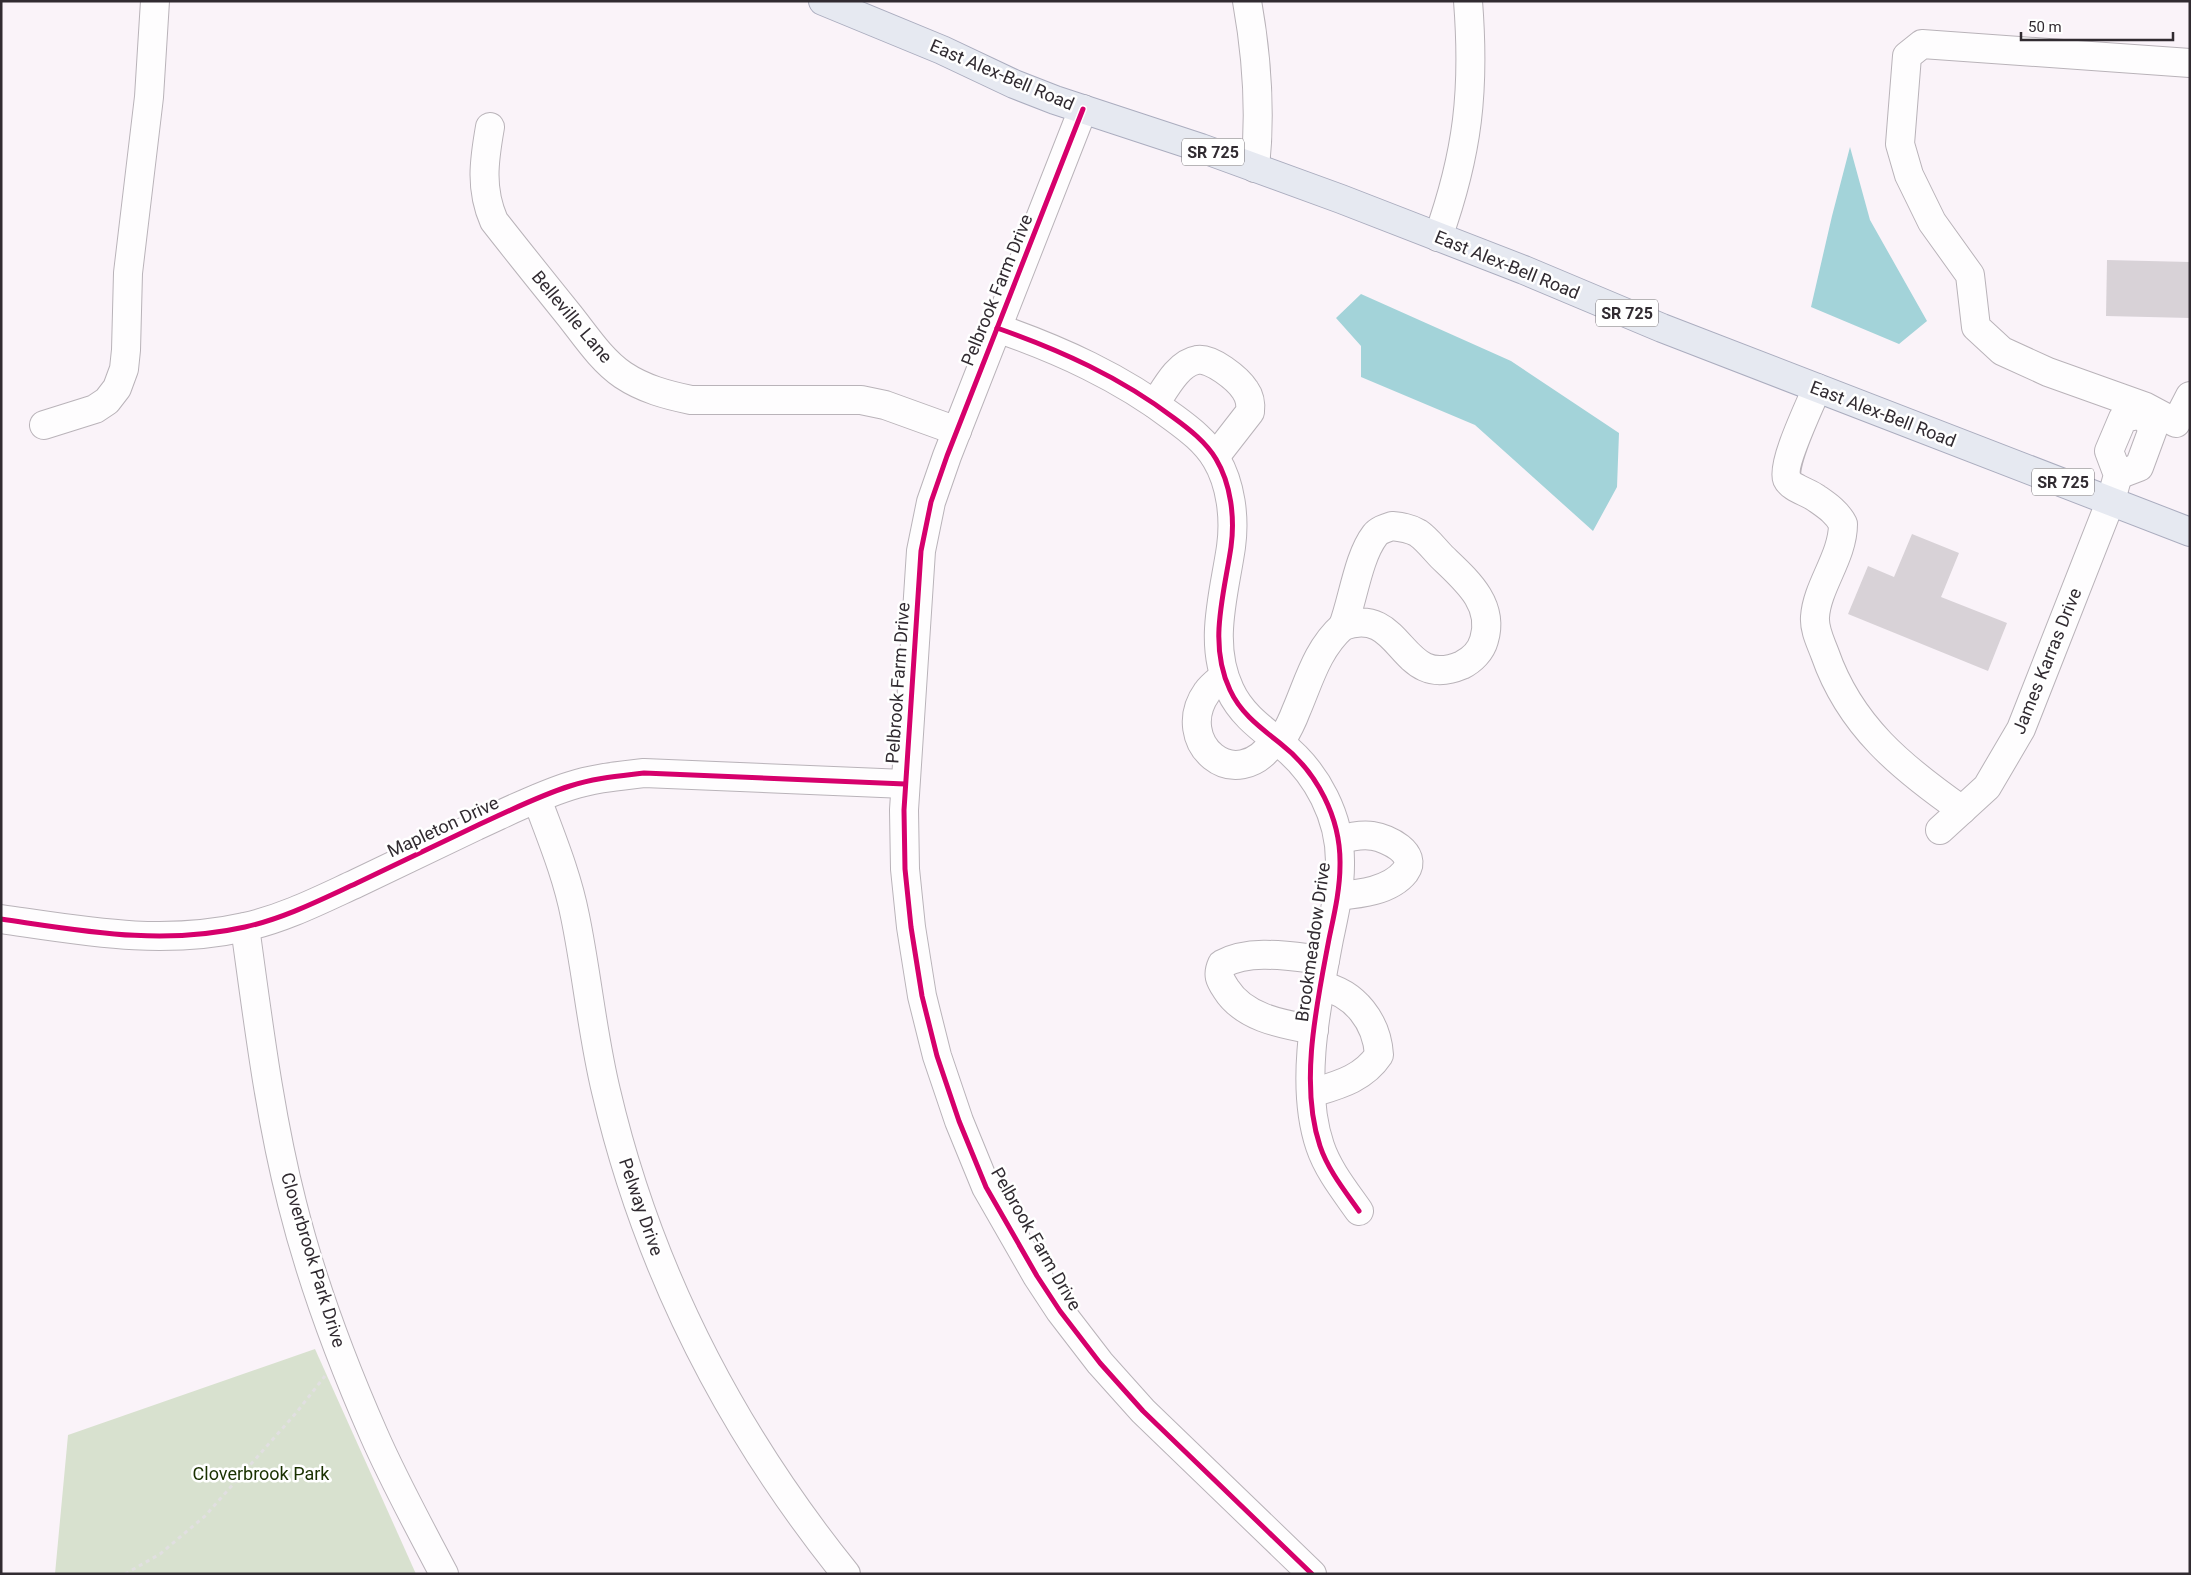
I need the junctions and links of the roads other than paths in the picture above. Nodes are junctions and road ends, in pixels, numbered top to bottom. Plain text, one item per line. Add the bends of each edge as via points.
1 (155, 1) edge
2 (823, 1) edge
3 (1247, 1) edge
4 (1468, 1) edge
5 (2190, 62) edge
6 (1083, 109) junction
7 (490, 127) dead end
8 (1255, 168) junction
9 (1438, 237) junction
10 (997, 328) junction
11 (1816, 388) junction
12 (2190, 396) edge
13 (1155, 404) junction
14 (2145, 411) junction
15 (44, 425) dead end
16 (2183, 426) edge
17 (957, 432) junction
18 (1215, 456) junction
19 (2114, 488) junction
20 (2190, 532) edge
21 (1343, 626) junction
22 (1224, 676) junction
23 (1278, 741) junction
24 (905, 784) junction
25 (537, 798) junction
26 (1962, 810) junction
27 (1940, 830) dead end
28 (1338, 840) junction
29 (1338, 896) junction
30 (1, 919) edge
31 (245, 927) junction
32 (1325, 960) junction
33 (1322, 986) junction
34 (1314, 1030) junction
35 (1312, 1094) junction
36 (1359, 1211) dead end
37 (444, 1574) edge
38 (846, 1574) edge
39 (1312, 1574) edge

1 - 15 street via 149,97 128,273 124,369 117,388 95,410
2 - 6 main road, East Alex-Bell Road / SR 725 via 1014,84
3 - 8 street via 1256,66 1259,135
4 - 9 street via 1472,59 1466,137
5 - 14 street via 1922,44 1907,56 1900,144 1909,174 1932,222 1970,275 1976,327 2002,351
6 - 8 main road, East Alex-Bell Road / SR 725
6 - 10 street, Pelbrook Farm Drive
7 - 17 street, Belleville Lane via 483,182 494,221 585,336 622,374 652,389 691,400 860,400
8 - 9 main road, East Alex-Bell Road / SR 725
9 - 11 main road, East Alex-Bell Road / SR 725
10 - 13 street, Brookmeadow Drive via 1084,362
10 - 17 street, Pelbrook Farm Drive
11 - 19 main road, East Alex-Bell Road / SR 725
11 - 26 street via 1786,468 1787,479 1792,485 1832,509 1843,524 1841,543 1818,603 1816,630 1830,669 1854,714 1917,778
12 - 16 street
13 - 18 street, Brookmeadow Drive via 1182,424
13 - 18 street via 1172,378 1188,364 1206,360 1220,367 1245,389 1251,402 1250,412
14 - 16 street
14 - 19 street via 2123,418 2109,452
17 - 24 street, Pelbrook Farm Drive via 931,502 920,551
18 - 22 street, Brookmeadow Drive via 1230,496 1233,522 1219,620 1218,645
19 - 20 main road, East Alex-Bell Road / SR 725
19 - 26 street, James Karras Drive via 2022,729 1987,787
21 - 21 street via 1356,622 1380,626 1413,660 1428,669 1443,670 1462,665 1475,656 1487,630 1487,616 1478,595 1418,533 1392,526 1375,535
21 - 23 street via 1330,638 1313,668 1295,714
22 - 23 street, Brookmeadow Drive via 1244,712 1262,731
22 - 23 street via 1208,689 1201,701 1197,718 1199,739 1204,749 1213,758 1245,765 1257,760
23 - 28 street, Brookmeadow Drive via 1308,769 1321,789 1332,814
24 - 25 street, Mapleton Drive via 644,773 601,778
24 - 39 street, Pelbrook Farm Drive via 905,869 922,996 937,1056 986,1187 1037,1276 1100,1363 1143,1411
25 - 31 street, Mapleton Drive via 330,897
25 - 38 street, Pelway Drive via 567,881 608,1102 628,1176 659,1260 698,1348 742,1428 776,1482
26 - 27 street, James Karras Drive
28 - 29 street, Brookmeadow Drive
28 - 29 street via 1372,836 1390,842 1404,850 1408,866 1405,872 1379,889
29 - 32 street, Brookmeadow Drive
30 - 31 street, Mapleton Drive via 151,938
31 - 37 street, Cloverbrook Park Drive via 276,1130 292,1204 314,1276 331,1330 374,1436
32 - 33 street, Brookmeadow Drive
32 - 34 street via 1243,957 1222,964 1219,971 1219,978 1230,996 1243,1009 1263,1018
33 - 34 street, Brookmeadow Drive
33 - 35 street via 1346,995 1358,1005 1378,1043 1379,1056 1361,1075
34 - 35 street, Brookmeadow Drive via 1310,1056
35 - 36 street, Brookmeadow Drive via 1313,1120 1321,1149 1337,1180

